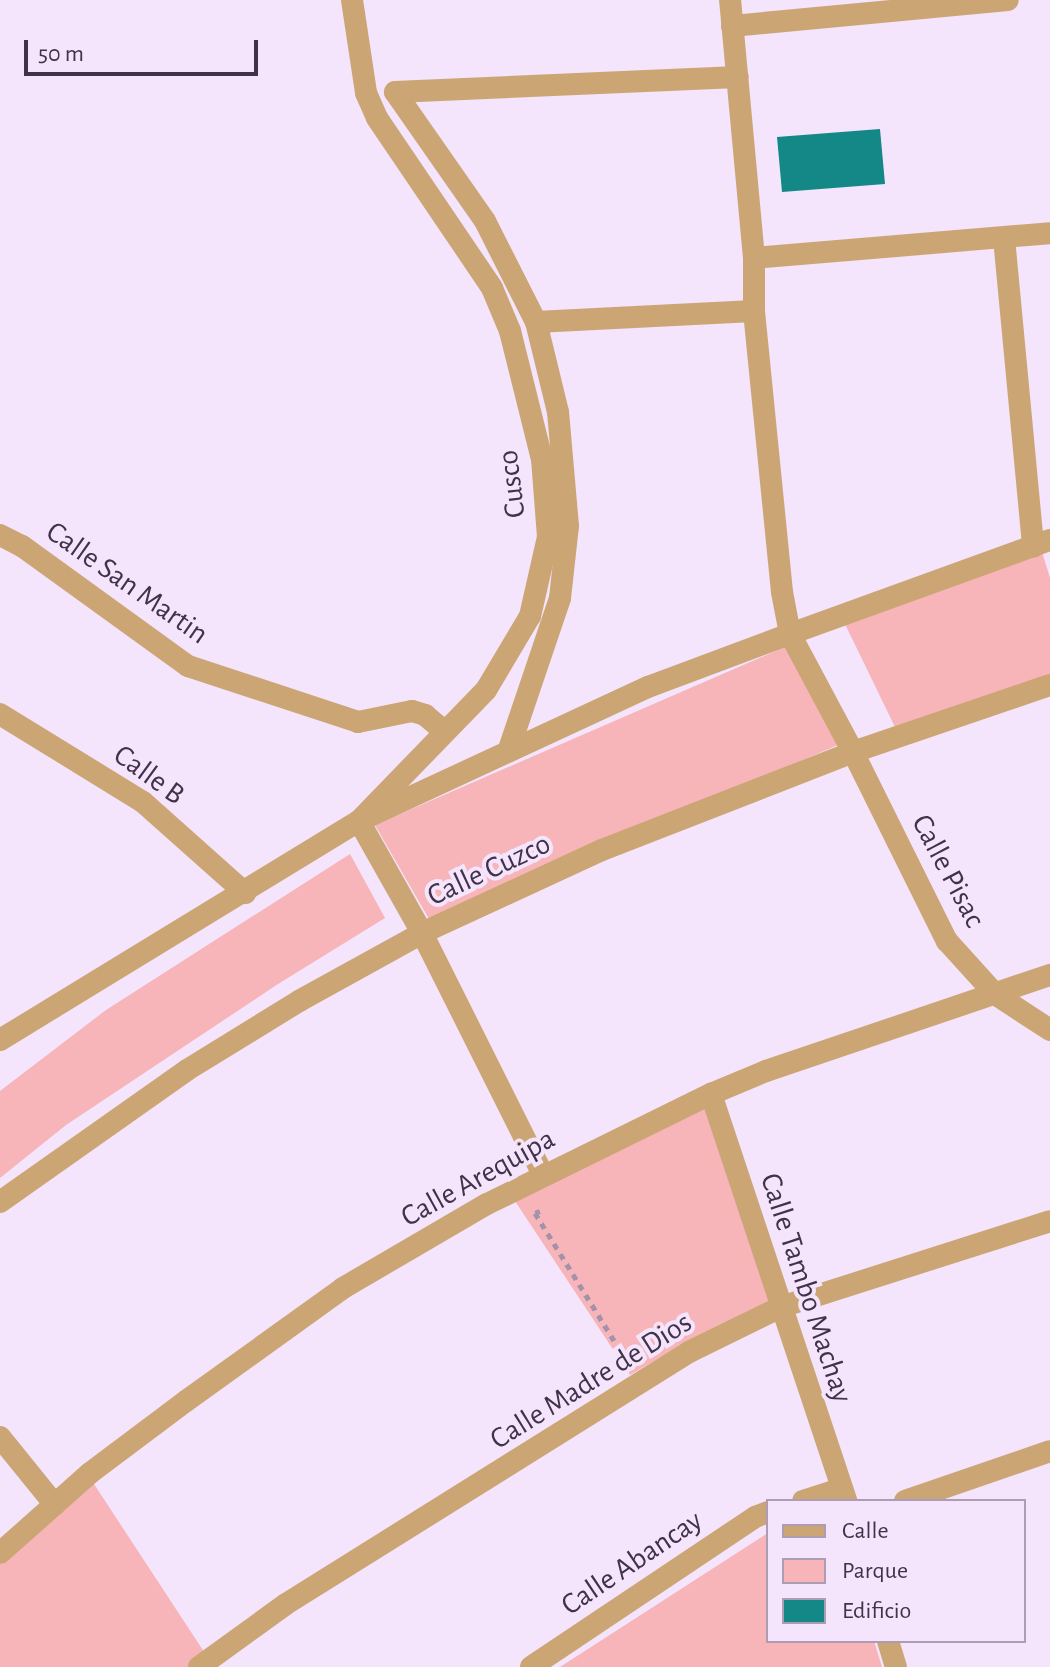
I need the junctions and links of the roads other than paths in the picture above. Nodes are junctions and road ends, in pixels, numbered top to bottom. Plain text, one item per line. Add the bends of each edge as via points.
1 (352, 0) edge
2 (730, 0) edge
3 (1008, 0) edge
4 (732, 26) junction
5 (738, 77) junction
6 (1050, 233) edge
7 (1004, 238) junction
8 (754, 258) junction
9 (754, 311) junction
10 (536, 322) junction
11 (0, 535) edge
12 (1045, 545) edge
13 (790, 634) junction
14 (1050, 685) edge
15 (3, 719) edge
16 (445, 732) junction
17 (509, 749) junction
18 (853, 752) junction
19 (359, 821) junction
20 (245, 893) junction
21 (422, 933) junction
22 (1050, 975) edge
23 (995, 994) junction
24 (1050, 1030) edge
25 (0, 1040) edge
26 (711, 1094) junction
27 (543, 1175) junction
28 (0, 1202) edge
29 (1050, 1221) edge
30 (781, 1307) junction
31 (0, 1437) edge
32 (1050, 1451) edge
33 (844, 1495) edge
34 (817, 1499) edge
35 (911, 1499) edge
36 (55, 1505) junction
37 (766, 1513) edge
38 (0, 1553) edge
39 (889, 1643) edge
40 (199, 1667) edge
41 (531, 1667) edge
42 (896, 1667) edge

1 - 16 street, Cusco via 363,81 377,118 492,288 520,362 547,496 548,537 530,616 486,690
2 - 4 street, Calle Pisac
3 - 4 street
4 - 5 street, Calle Pisac
5 - 8 street, Calle Pisac
5 - 10 street via 395,92 485,221
6 - 7 street
7 - 8 street
7 - 12 street
8 - 9 street, Calle Pisac
9 - 10 street
9 - 13 street, Calle Pisac
10 - 17 street via 558,412 568,526 560,598
11 - 16 street, Calle San Martin via 188,666 358,722 412,711
12 - 13 street
13 - 17 street via 648,687
13 - 18 street, Calle Pisac
14 - 18 street, Calle Cuzco
15 - 20 street, Calle B via 143,802
16 - 19 street, Cusco
17 - 19 street
18 - 21 street, Calle Cuzco via 602,850
18 - 23 street, Calle Pisac via 947,941
19 - 20 street
19 - 21 street
20 - 25 street
21 - 27 street
21 - 28 street, Calle Cuzco via 187,1070
22 - 23 street, Calle Arequipa
23 - 24 street, Calle Pisac
23 - 26 street, Calle Arequipa
26 - 27 street, Calle Arequipa
26 - 30 street, Calle Tambo Machay
27 - 36 street, Calle Arequipa via 343,1288 90,1473
29 - 30 street, Calle Madre de Dios
30 - 33 street, Calle Tambo Machay
30 - 40 street, Calle Madre de Dios via 689,1352 599,1407 286,1604
31 - 36 street
32 - 35 street
33 - 34 street
36 - 38 street, Calle Arequipa
37 - 41 street, Calle Abancay
39 - 42 street

